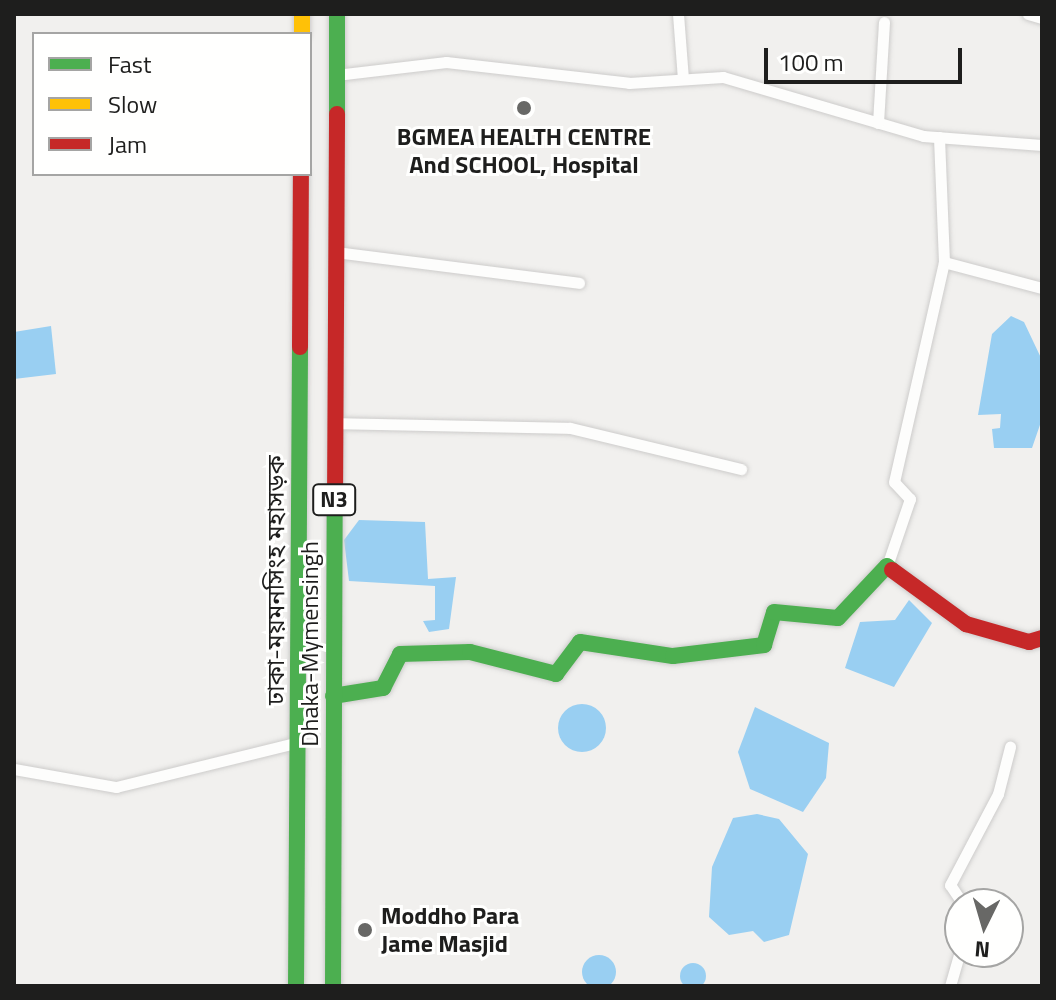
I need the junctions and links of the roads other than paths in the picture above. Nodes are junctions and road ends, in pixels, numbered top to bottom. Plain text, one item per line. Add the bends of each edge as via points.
1 (337, 14) edge
2 (678, 14) edge
3 (1028, 14) edge
4 (1042, 18) edge
5 (884, 22) dead end
6 (336, 75) junction
7 (683, 79) junction
8 (878, 123) junction
9 (939, 137) junction
10 (1042, 145) edge
11 (301, 176) edge
12 (335, 252) junction
13 (944, 262) junction
14 (579, 283) dead end
15 (1042, 288) edge
16 (334, 423) junction
17 (741, 469) dead end
18 (887, 566) junction
19 (1042, 638) edge
20 (333, 696) junction
21 (300, 742) junction
22 (1010, 747) dead end
23 (14, 769) edge
24 (952, 888) edge
25 (296, 986) edge
26 (333, 986) edge

1 - 6 main road, Dhaka-Mymensingh / N3
2 - 7 street
3 - 4 street
5 - 8 street
6 - 7 street via 446,62 629,83
6 - 12 main road, Dhaka-Mymensingh / N3
7 - 8 street via 723,77
8 - 9 street
9 - 10 street
9 - 13 street
11 - 21 main road, ঢাকা-ময়মনসিংহ মহাসড়ক / N3
12 - 14 street
12 - 16 main road, Dhaka-Mymensingh / N3
13 - 15 street
13 - 18 street via 894,482 910,499
16 - 17 street via 570,428
16 - 20 main road, Dhaka-Mymensingh / N3
18 - 19 main road via 966,624 1029,642
18 - 20 main road via 838,618 774,612 764,645 673,656 580,642 556,674 470,652 400,654 383,688
20 - 26 main road, Dhaka-Mymensingh / N3
21 - 23 street via 116,787
21 - 25 main road, ঢাকা-ময়মনসিংহ মহাসড়ক / N3
22 - 24 street via 998,794

